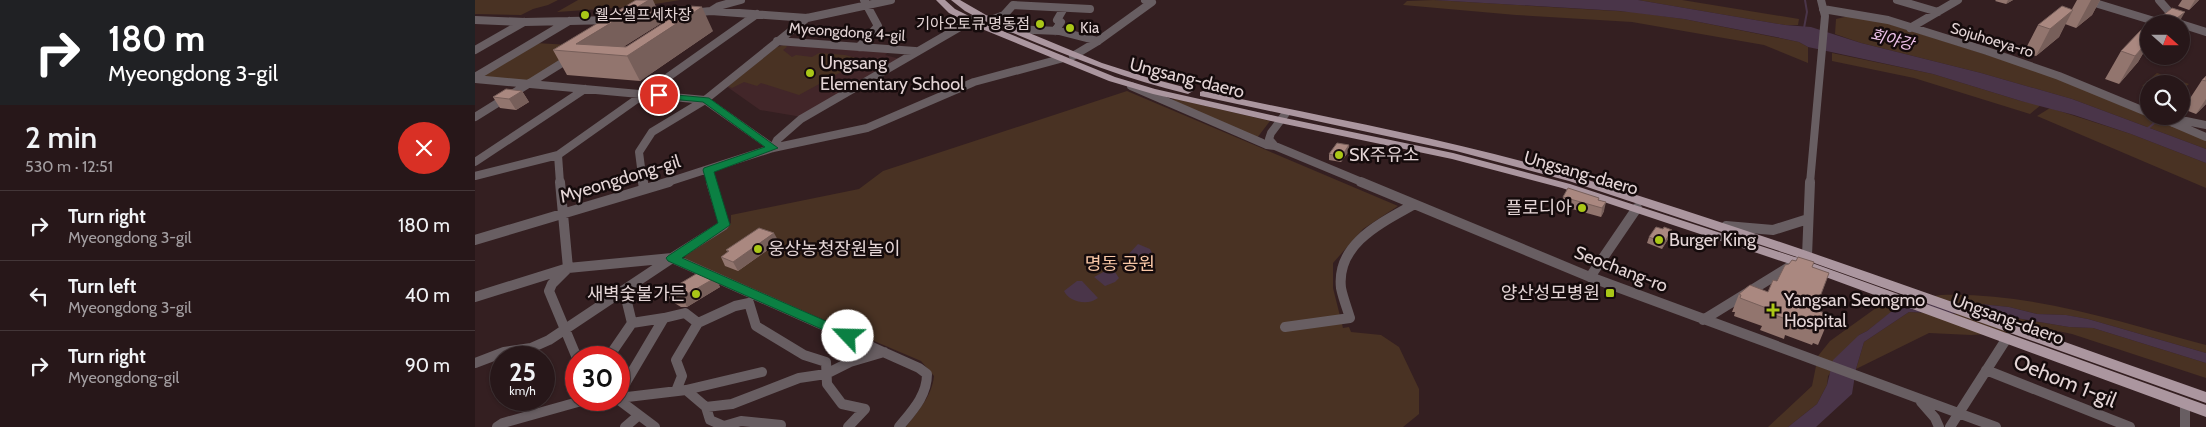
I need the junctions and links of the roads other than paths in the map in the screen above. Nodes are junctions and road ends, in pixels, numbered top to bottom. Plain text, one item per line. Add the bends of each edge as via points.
1 (741, 0) edge
2 (891, 0) edge
3 (939, 0) edge
4 (955, 0) edge
5 (1039, 0) edge
6 (1145, 0) edge
7 (1821, 0) edge
8 (1897, 0) edge
9 (1958, 0) edge
10 (2085, 0) edge
11 (2103, 0) edge
12 (2159, 0) edge
13 (865, 3) edge
14 (1034, 6) junction
15 (1063, 8) junction
16 (1090, 9) dead end
17 (1823, 9) junction
18 (2123, 9) junction
19 (711, 11) junction
20 (1938, 12) junction
21 (757, 14) junction
22 (2140, 15) edge
23 (2146, 15) edge
24 (2173, 15) edge
25 (979, 16) junction
26 (638, 18) edge
27 (807, 18) junction
28 (623, 19) edge
29 (475, 20) edge
30 (991, 20) junction
31 (570, 21) junction
32 (970, 21) junction
33 (525, 22) junction
34 (2190, 27) edge
35 (1910, 28) junction
36 (1011, 29) junction
37 (1055, 31) junction
38 (2190, 32) edge
39 (2206, 32) edge
40 (2206, 37) edge
41 (777, 41) junction
42 (1097, 41) junction
43 (859, 47) junction
44 (475, 50) edge
45 (915, 51) junction
46 (577, 54) edge
47 (1073, 56) junction
48 (1060, 59) junction
49 (475, 78) edge
50 (1123, 83) junction
51 (529, 84) junction
52 (585, 89) junction
53 (643, 94) junction
54 (705, 100) junction
55 (2140, 109) edge
56 (1283, 116) junction
57 (475, 117) edge
58 (2190, 122) edge
59 (1297, 124) junction
60 (2178, 125) edge
61 (2206, 125) edge
62 (1271, 133) junction
63 (2206, 137) edge
64 (1275, 146) junction
65 (773, 148) junction
66 (557, 155) junction
67 (475, 162) edge
68 (708, 170) junction
69 (475, 176) edge
70 (644, 189) junction
71 (1413, 204) junction
72 (1637, 208) junction
73 (564, 213) junction
74 (1808, 218) junction
75 (1717, 225) junction
76 (475, 240) edge
77 (672, 258) junction
78 (1802, 259) junction
79 (568, 268) junction
80 (1590, 277) junction
81 (624, 290) junction
82 (475, 297) edge
83 (754, 300) junction
84 (664, 318) junction
85 (1703, 320) junction
86 (632, 322) junction
87 (698, 323) junction
88 (1285, 327) dead end
89 (565, 329) junction
90 (2005, 334) junction
91 (572, 346) edge
92 (616, 346) edge
93 (884, 352) junction
94 (475, 363) edge
95 (1986, 370) junction
96 (762, 372) dead end
97 (826, 374) junction
98 (630, 378) edge
99 (681, 391) junction
100 (630, 396) edge
101 (1917, 398) junction
102 (2206, 398) edge
103 (2185, 404) junction
104 (706, 406) junction
105 (565, 407) edge
106 (630, 407) edge
107 (2206, 411) edge
108 (1959, 413) junction
109 (639, 415) junction
110 (513, 424) edge
111 (781, 425) dead end
112 (497, 427) edge
113 (625, 427) edge
114 (655, 427) edge
115 (848, 427) edge
116 (899, 427) edge
117 (1939, 427) edge
118 (1950, 427) edge
119 (1996, 427) edge
120 (2130, 427) edge
121 (2185, 427) edge

1 - 19 street
2 - 13 street
3 - 32 main road, Ungsang-daero
4 - 25 main road, Ungsang-daero
5 - 14 street
6 - 42 street via 1152,2
7 - 17 street
8 - 20 street
9 - 20 street
10 - 18 street
11 - 18 street
12 - 24 street
13 - 27 street
13 - 43 street via 878,26
14 - 15 street
14 - 30 street via 1013,5 1004,15
15 - 16 street
15 - 37 street via 1057,20 1061,22
17 - 35 street, Sojuhoeya-ro via 1883,19
17 - 74 street
18 - 22 street
18 - 23 street
19 - 21 street
19 - 26 street
20 - 35 street
21 - 27 street
21 - 53 street
25 - 30 main road, Ungsang-daero
25 - 32 street
27 - 41 street, Myeongdong 4-gil
28 - 31 street
29 - 33 street
30 - 36 main road, Ungsang-daero
31 - 33 street
31 - 49 street
32 - 45 street
32 - 48 main road, Ungsang-daero
33 - 44 street
34 - 39 street
35 - 55 street, Sojuhoeya-ro via 2019,62
36 - 37 street
36 - 47 main road, Ungsang-daero
37 - 42 street
38 - 40 street
41 - 43 street, Myeongdong 4-gil
41 - 54 street, Myeongdong 4-gil
42 - 47 street
43 - 45 street, Myeongdong 4-gil
45 - 65 street via 801,119 777,140
46 - 51 street
47 - 56 main road, Ungsang-daero via 1141,79
48 - 50 main road, Ungsang-daero
48 - 65 street, Myeongdong-gil via 974,82 867,128
49 - 51 street
50 - 56 main road, Ungsang-daero
50 - 64 street, Seochang-ro
51 - 52 street
51 - 57 street
52 - 53 street
52 - 67 street
53 - 54 street
53 - 66 street
54 - 65 street
54 - 70 street, Myeongdong 4-gil via 652,132 639,152
56 - 59 main road, Ungsang-daero
56 - 62 street
56 - 75 main road, Ungsang-daero via 1492,156
58 - 61 street
59 - 62 street via 1283,126
59 - 72 main road, Ungsang-daero via 1453,156
60 - 63 street
62 - 64 street via 1269,139
64 - 71 street, Seochang-ro
65 - 68 street, Myeongdong-gil
66 - 69 street
66 - 73 street
68 - 70 street, Myeongdong-gil
68 - 77 street via 724,225
70 - 73 street, Myeongdong-gil
71 - 80 street, Seochang-ro
71 - 88 street via 1368,231 1348,253 1342,268 1341,285 1350,318
72 - 78 main road, Ungsang-daero
72 - 80 street
73 - 76 street, Myeongdong-gil
73 - 79 street
74 - 75 street via 1773,230
74 - 78 street
75 - 78 main road, Ungsang-daero
77 - 79 street
77 - 81 street
77 - 83 street
78 - 85 street
78 - 90 main road, Ungsang-daero via 1912,304
78 - 90 main road, Ungsang-daero via 1931,300
79 - 82 street
79 - 89 street via 549,291
80 - 85 street, Seochang-ro
81 - 86 street
81 - 89 street
83 - 87 street via 737,304 712,320
83 - 93 street
83 - 97 street via 756,326 804,355 826,362
84 - 86 street
84 - 87 street via 685,313
84 - 98 street
85 - 101 street, Seochang-ro
86 - 92 street
87 - 99 street via 676,360 682,376
89 - 91 street
89 - 94 street via 531,348 504,352
90 - 95 street
90 - 102 main road, Ungsang-daero
90 - 103 main road, Ungsang-daero
93 - 97 street via 850,362
93 - 116 street via 927,374 928,383 922,395
95 - 108 street
95 - 120 street, Oehom 1-gil
96 - 99 street
97 - 104 street via 799,378 732,404
97 - 115 street via 827,384 842,404 865,409
99 - 100 street
99 - 104 street
101 - 108 street, Seochang-ro
101 - 117 street
103 - 107 main road, Ungsang-daero
103 - 121 street
104 - 111 street via 710,420 724,426 741,421
105 - 110 street
106 - 109 street
108 - 118 street
108 - 119 street, Seochang-ro
109 - 113 street
109 - 114 street
110 - 112 street

